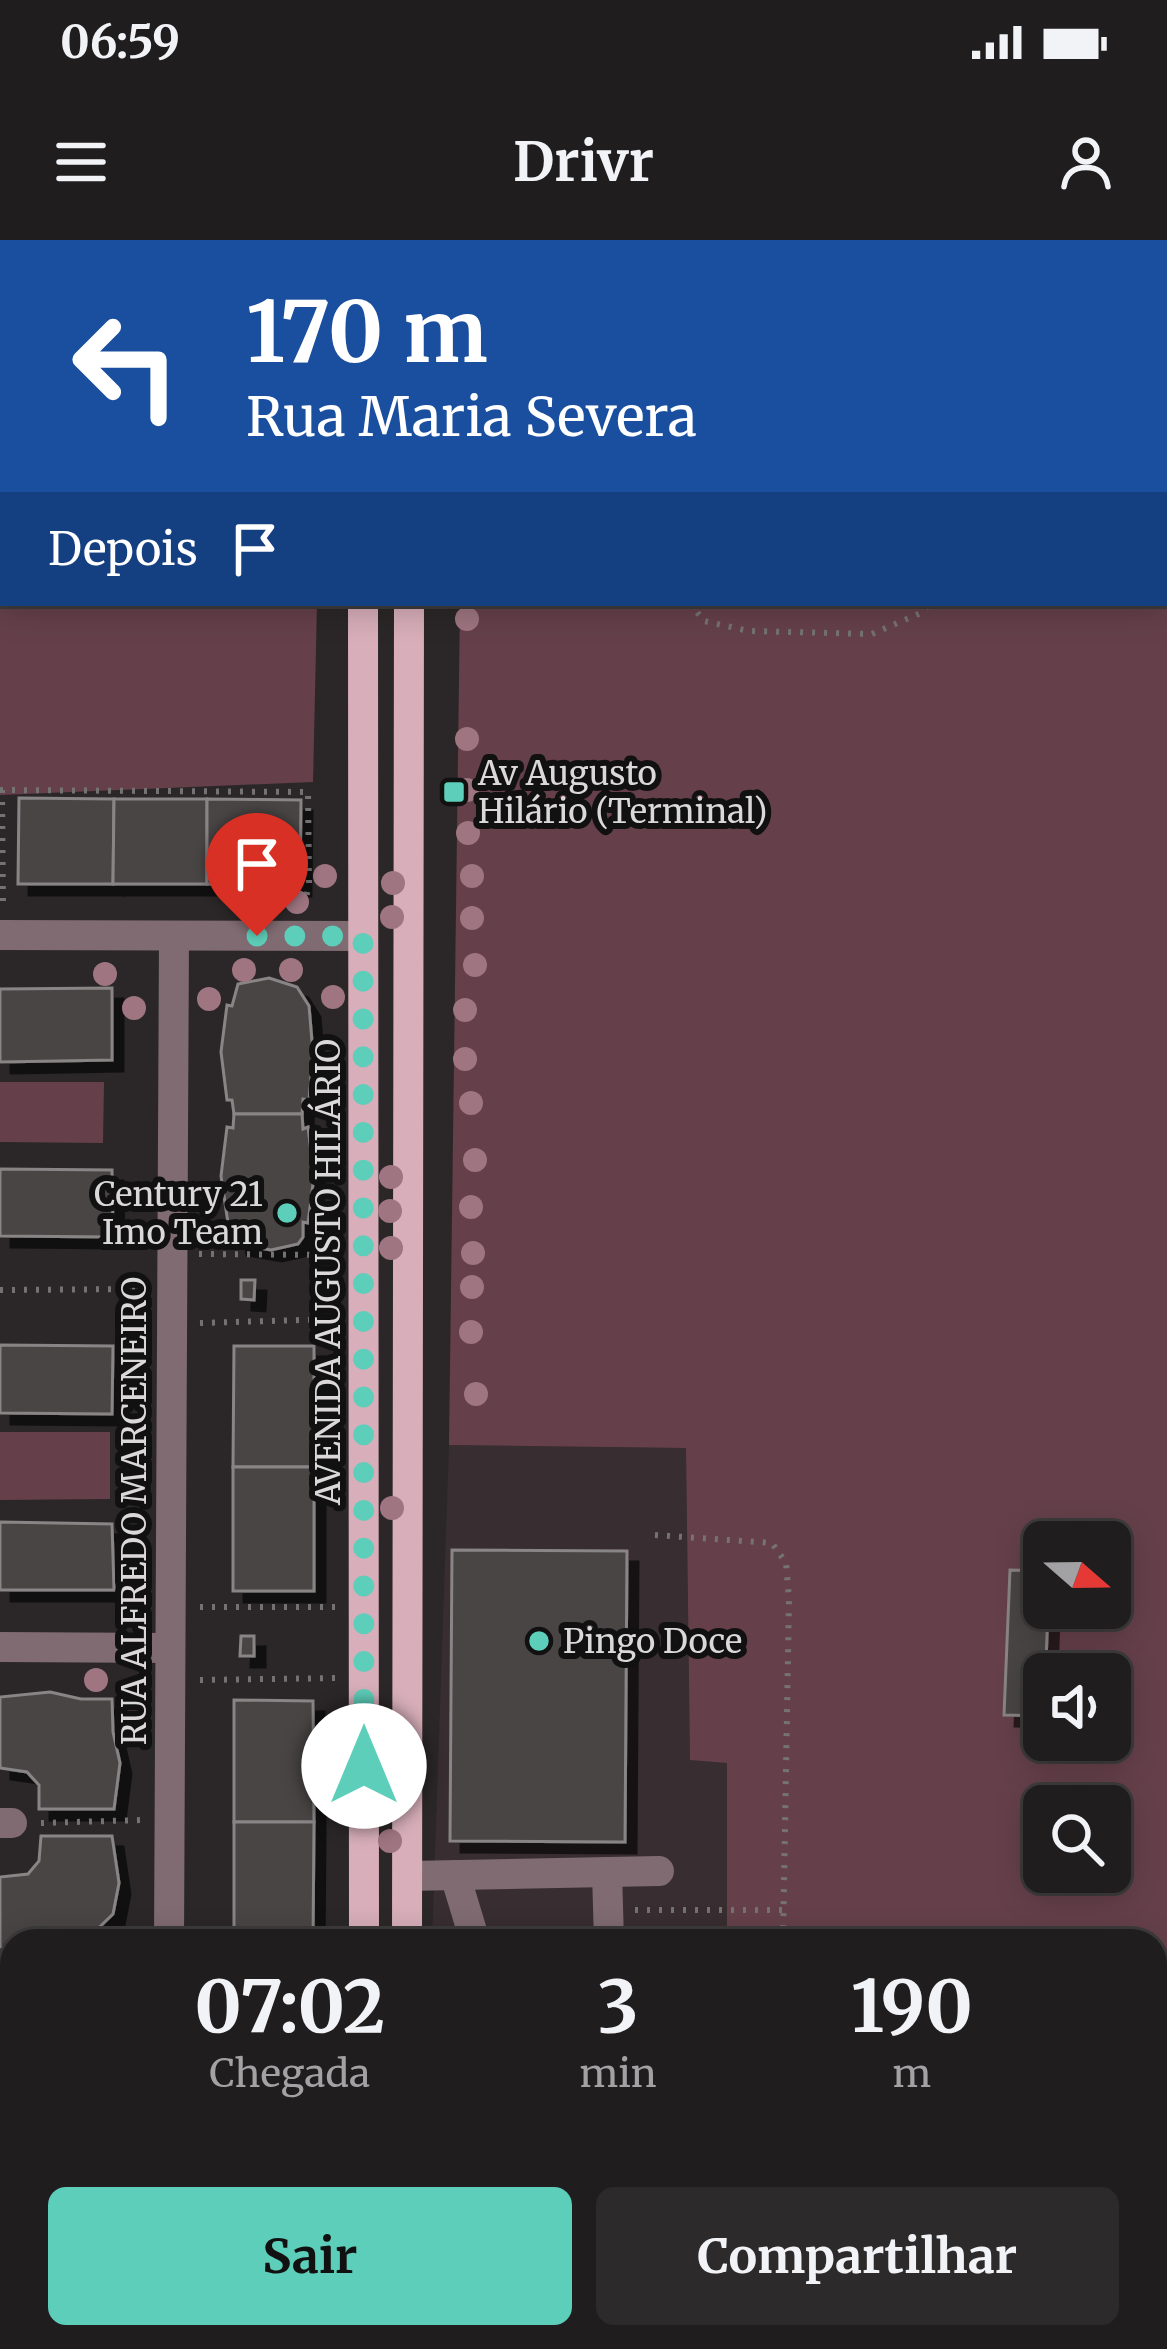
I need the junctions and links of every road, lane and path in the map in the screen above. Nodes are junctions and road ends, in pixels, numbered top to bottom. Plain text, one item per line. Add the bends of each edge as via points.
1 (363, 606) edge
2 (409, 606) edge
3 (692, 606) edge
4 (927, 606) edge
5 (1, 790) edge
6 (2, 935) edge
7 (299, 936) junction
8 (363, 936) junction
9 (174, 937) junction
10 (171, 1253) junction
11 (364, 1255) junction
12 (170, 1289) junction
13 (0, 1290) edge
14 (364, 1318) junction
15 (170, 1324) junction
16 (655, 1535) dead end
17 (364, 1606) junction
18 (171, 1607) junction
19 (0, 1647) edge
20 (170, 1648) junction
21 (364, 1678) junction
22 (171, 1680) junction
23 (169, 1820) junction
24 (6, 1823) edge
25 (659, 1871) dead end
26 (607, 1872) junction
27 (469, 1874) junction
28 (408, 1876) junction
29 (782, 1910) junction
30 (609, 1926) edge
31 (169, 1929) edge
32 (364, 1929) edge
33 (407, 1929) edge
34 (474, 1929) edge
35 (783, 1929) edge

1 - 8 main road, AVENIDA AUGUSTO HILÁRIO
2 - 28 main road
3 - 4 path via 704,621 749,631 872,634
5 - 6 path
5 - 7 path via 308,792 309,883
6 - 9 street
7 - 8 street
7 - 9 street
8 - 11 main road, AVENIDA AUGUSTO HILÁRIO
9 - 10 street, RUA ALFREDO MARCENEIRO
10 - 11 path
10 - 12 street, RUA ALFREDO MARCENEIRO
11 - 14 main road, AVENIDA AUGUSTO HILÁRIO
12 - 13 path
12 - 15 street, RUA ALFREDO MARCENEIRO
14 - 15 path
14 - 17 main road, AVENIDA AUGUSTO HILÁRIO
15 - 18 street, RUA ALFREDO MARCENEIRO
16 - 29 path via 772,1543 786,1563
17 - 18 path
17 - 21 main road, AVENIDA AUGUSTO HILÁRIO
18 - 20 street, RUA ALFREDO MARCENEIRO
19 - 20 street
20 - 22 street, RUA ALFREDO MARCENEIRO
21 - 22 path
21 - 32 main road, AVENIDA AUGUSTO HILÁRIO
22 - 23 street, RUA ALFREDO MARCENEIRO
23 - 24 path
23 - 31 street, RUA ALFREDO MARCENEIRO
25 - 26 street
26 - 27 street
26 - 30 street
27 - 28 street
27 - 34 street
28 - 33 main road
29 - 30 path
29 - 35 path

